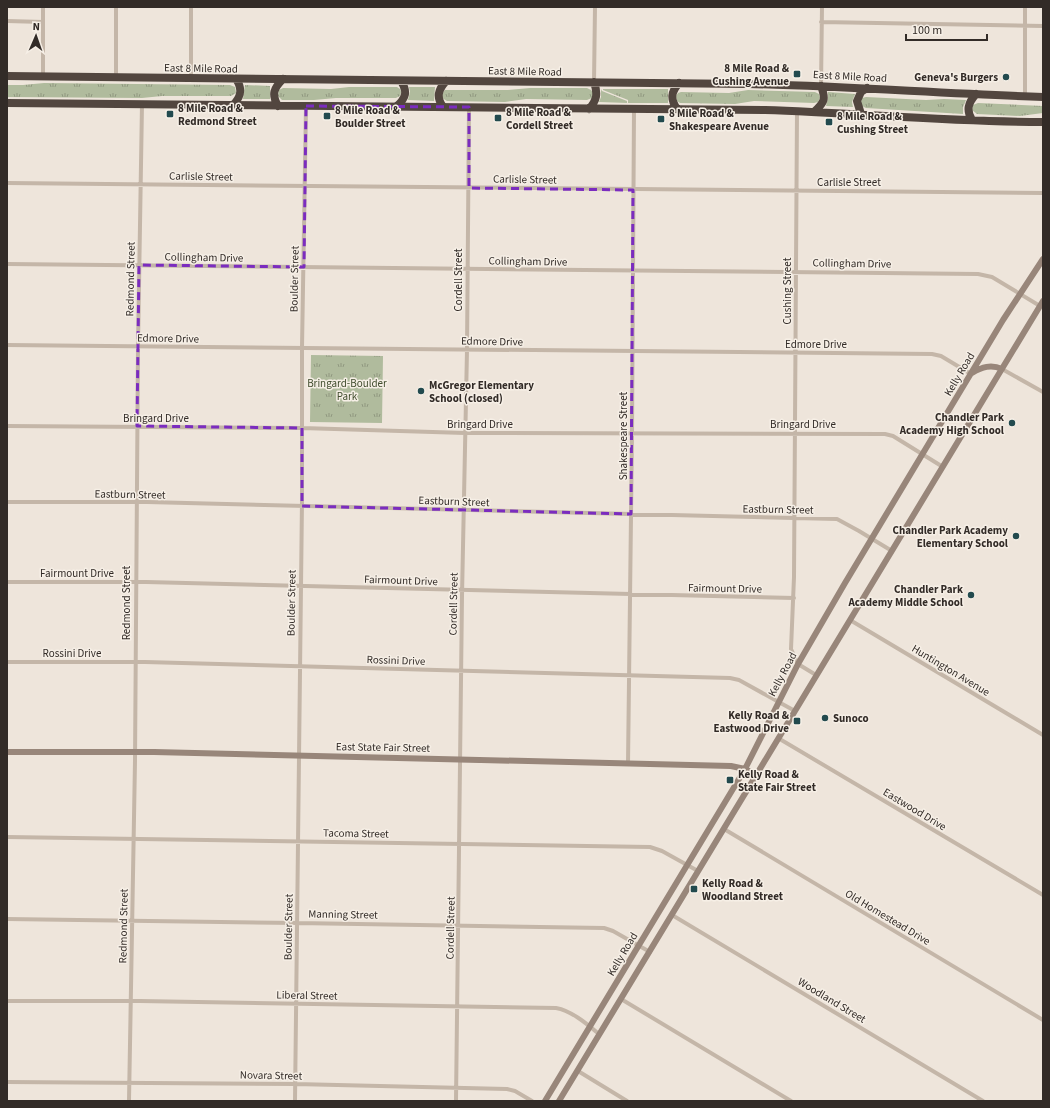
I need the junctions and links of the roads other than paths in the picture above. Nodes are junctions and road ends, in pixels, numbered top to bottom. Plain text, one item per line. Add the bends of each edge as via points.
1 (43, 7) edge
2 (116, 7) edge
3 (191, 7) edge
4 (595, 7) edge
5 (822, 7) edge
6 (1025, 7) edge
7 (7, 21) edge
8 (43, 22) junction
9 (822, 22) junction
10 (1025, 26) junction
11 (1043, 26) edge
12 (7, 76) edge
13 (43, 77) junction
14 (116, 78) junction
15 (191, 78) junction
16 (236, 79) junction
17 (283, 79) junction
18 (401, 80) junction
19 (446, 81) junction
20 (594, 82) junction
21 (679, 83) junction
22 (821, 86) junction
23 (867, 88) junction
24 (976, 94) junction
25 (1025, 96) junction
26 (1043, 96) edge
27 (7, 103) edge
28 (142, 104) junction
29 (233, 105) junction
30 (278, 106) junction
31 (306, 106) junction
32 (396, 107) junction
33 (443, 107) junction
34 (469, 107) junction
35 (589, 109) junction
36 (634, 109) junction
37 (676, 109) junction
38 (797, 111) junction
39 (814, 112) junction
40 (860, 114) junction
41 (972, 120) junction
42 (1043, 122) edge
43 (7, 183) edge
44 (140, 184) junction
45 (305, 186) junction
46 (468, 188) junction
47 (633, 190) junction
48 (796, 190) junction
49 (1043, 193) edge
50 (1043, 259) edge
51 (7, 264) edge
52 (139, 266) junction
53 (304, 267) junction
54 (467, 269) junction
55 (633, 271) junction
56 (796, 272) junction
57 (1020, 294) junction
58 (1042, 304) edge
59 (7, 345) edge
60 (138, 346) junction
61 (302, 348) junction
62 (467, 350) junction
63 (633, 351) junction
64 (796, 352) junction
65 (1002, 369) junction
66 (971, 374) junction
67 (1043, 392) edge
68 (7, 426) edge
69 (137, 426) junction
70 (302, 428) junction
71 (465, 433) junction
72 (632, 433) junction
73 (795, 433) junction
74 (923, 454) junction
75 (943, 467) junction
76 (7, 502) edge
77 (136, 502) junction
78 (302, 506) junction
79 (464, 511) junction
80 (631, 514) junction
81 (795, 518) junction
82 (872, 539) junction
83 (892, 551) junction
84 (7, 582) edge
85 (135, 582) junction
86 (300, 586) junction
87 (462, 590) junction
88 (630, 595) junction
89 (794, 598) junction
90 (850, 620) junction
91 (7, 662) edge
92 (135, 662) junction
93 (798, 664) junction
94 (300, 666) junction
95 (461, 670) junction
96 (630, 675) junction
97 (816, 675) junction
98 (779, 702) junction
99 (795, 711) junction
100 (1043, 735) edge
101 (778, 738) junction
102 (7, 752) edge
103 (135, 753) junction
104 (299, 755) junction
105 (461, 759) junction
106 (628, 764) junction
107 (745, 769) junction
108 (756, 775) junction
109 (724, 829) junction
110 (7, 837) edge
111 (133, 839) junction
112 (298, 841) junction
113 (460, 844) junction
114 (688, 865) junction
115 (698, 871) junction
116 (1043, 896) edge
117 (672, 915) junction
118 (7, 919) edge
119 (132, 920) junction
120 (297, 923) junction
121 (459, 925) junction
122 (639, 946) junction
123 (650, 952) junction
124 (621, 999) junction
125 (7, 1000) edge
126 (131, 1001) junction
127 (296, 1004) junction
128 (458, 1006) junction
129 (1043, 1020) edge
130 (590, 1026) junction
131 (599, 1034) junction
132 (578, 1071) junction
133 (7, 1082) edge
134 (130, 1082) junction
135 (295, 1084) junction
136 (455, 1087) junction
137 (129, 1101) edge
138 (295, 1101) edge
139 (456, 1101) edge
140 (532, 1101) edge
141 (545, 1101) edge
142 (559, 1101) edge
143 (627, 1101) edge
144 (791, 1101) edge
145 (983, 1101) edge

1 - 8 street
2 - 14 street
3 - 15 street
4 - 20 street
5 - 9 street
6 - 10 street
7 - 8 street
8 - 13 street
9 - 10 street
9 - 22 street
10 - 11 street
10 - 25 street
12 - 13 highway, East 8 Mile Road
13 - 14 highway, East 8 Mile Road
14 - 15 highway, East 8 Mile Road
15 - 16 highway, East 8 Mile Road
16 - 17 highway, East 8 Mile Road
16 - 29 highway via 241,92
17 - 18 highway, East 8 Mile Road
17 - 30 highway via 274,92
18 - 19 highway, East 8 Mile Road
18 - 32 highway via 406,93
19 - 20 highway, East 8 Mile Road
19 - 33 highway via 438,94
20 - 21 highway, East 8 Mile Road
20 - 35 highway via 597,95
21 - 22 highway, East 8 Mile Road
21 - 37 highway via 672,96
22 - 23 highway, East 8 Mile Road
22 - 39 highway via 824,100
23 - 24 highway, East 8 Mile Road
23 - 40 highway via 859,95 857,101
24 - 25 highway, East 8 Mile Road
24 - 41 highway via 968,108
25 - 26 highway, East 8 Mile Road
27 - 28 highway
28 - 29 highway
28 - 44 street, Redmond Street
29 - 30 highway
30 - 31 highway
31 - 32 highway
31 - 45 street, Boulder Street
32 - 33 highway
33 - 34 highway
34 - 35 highway
34 - 46 street, Cordell Street
35 - 36 highway
36 - 37 highway
36 - 47 street, Shakespeare Street
37 - 38 highway
38 - 39 highway
38 - 48 street, Cushing Street
39 - 40 highway
40 - 41 highway
41 - 42 highway
43 - 44 street, Carlisle Street
44 - 45 street, Carlisle Street
44 - 52 street, Redmond Street
45 - 46 street, Carlisle Street
45 - 53 street, Boulder Street
46 - 47 street, Carlisle Street
46 - 54 street, Cordell Street
47 - 48 street, Carlisle Street
47 - 55 street, Shakespeare Street
48 - 49 street, Carlisle Street
48 - 56 street, Cushing Street
50 - 57 street, Kelly Road
51 - 52 street, Collingham Drive
52 - 53 street, Collingham Drive
52 - 60 street, Redmond Street
53 - 54 street, Collingham Drive
53 - 61 street, Boulder Street
54 - 55 street, Collingham Drive
54 - 62 street, Cordell Street
55 - 56 street, Collingham Drive
55 - 63 street, Shakespeare Street
56 - 57 street, Collingham Drive via 984,274
56 - 64 street, Cushing Street
57 - 58 street, Collingham Drive
57 - 66 street, Kelly Road
58 - 65 street, Kelly Road
59 - 60 street, Edmore Drive
60 - 61 street, Edmore Drive
60 - 69 street, Redmond Street
61 - 62 street, Edmore Drive
61 - 70 street, Boulder Street
62 - 63 street, Edmore Drive
62 - 71 street, Cordell Street
63 - 64 street, Edmore Drive
63 - 72 street, Shakespeare Street
64 - 66 street, Edmore Drive via 938,354
64 - 73 street, Cushing Street
65 - 66 street via 986,366
65 - 67 street
65 - 75 street, Kelly Road
66 - 74 street, Kelly Road
68 - 69 street, Bringard Drive
69 - 70 street, Bringard Drive
69 - 77 street, Redmond Street
70 - 71 street, Bringard Drive
70 - 78 street, Boulder Street
71 - 72 street, Bringard Drive
71 - 79 street, Cordell Street
72 - 73 street, Bringard Drive
72 - 80 street, Shakespeare Street
73 - 74 street, Bringard Drive via 885,434
73 - 81 street, Cushing Street
74 - 75 street, Bringard Drive
74 - 82 street, Kelly Road
75 - 83 street, Kelly Road
76 - 77 street, Eastburn Street
77 - 78 street, Eastburn Street
77 - 85 street, Redmond Street
78 - 79 street, Eastburn Street
78 - 86 street, Boulder Street
79 - 80 street, Eastburn Street
79 - 87 street, Cordell Street
80 - 81 street, Eastburn Street
80 - 88 street, Shakespeare Street
81 - 82 street, Eastburn Street via 840,520
81 - 89 street, Cushing Street
82 - 83 street, Eastburn Street
82 - 93 street, Kelly Road
83 - 90 street, Kelly Road
84 - 85 street, Fairmount Drive
85 - 86 street, Fairmount Drive
85 - 92 street, Redmond Street
86 - 87 street, Fairmount Drive
86 - 94 street, Boulder Street
87 - 88 street, Fairmount Drive
87 - 95 street, Cordell Street
88 - 89 street, Fairmount Drive
88 - 96 street, Shakespeare Street
89 - 93 street, Cushing Street via 791,649
90 - 97 street, Kelly Road
90 - 100 street, Huntington Avenue
91 - 92 street, Rossini Drive
92 - 94 street, Rossini Drive
92 - 103 street, Redmond Street
93 - 97 street
93 - 98 street, Kelly Road
94 - 95 street, Rossini Drive
94 - 104 street, Boulder Street
95 - 96 street, Rossini Drive
95 - 105 street, Cordell Street
96 - 98 street, Rossini Drive via 734,678
96 - 106 street, Shakespeare Street
97 - 99 street, Kelly Road
98 - 99 street, Rossini Drive
98 - 107 street, Kelly Road
99 - 101 street, Kelly Road
101 - 108 street, Kelly Road
101 - 116 street, Eastwood Drive
102 - 103 street, East State Fair Street
103 - 104 street, East State Fair Street
103 - 111 street, Redmond Street
104 - 105 street, East State Fair Street
104 - 112 street, Boulder Street
105 - 106 street, East State Fair Street
105 - 113 street, Cordell Street
106 - 107 street, East State Fair Street via 732,766
107 - 108 street, East State Fair Street
107 - 114 street, Kelly Road
108 - 109 street, Kelly Road
109 - 115 street, Kelly Road
109 - 129 street, Old Homestead Drive
110 - 111 street, Tacoma Street
111 - 112 street, Tacoma Street
111 - 119 street, Redmond Street
112 - 113 street, Tacoma Street
112 - 120 street, Boulder Street
113 - 114 street, Tacoma Street via 653,847
113 - 121 street, Cordell Street
114 - 115 street, Tacoma Street
114 - 122 street, Kelly Road
115 - 117 street, Kelly Road
117 - 123 street, Kelly Road
117 - 145 street, Woodland Street
118 - 119 street, Manning Street
119 - 120 street, Manning Street
119 - 126 street, Redmond Street
120 - 121 street, Manning Street
120 - 127 street, Boulder Street
121 - 122 street, Manning Street via 604,928
121 - 128 street, Cordell Street
122 - 123 street, Manning Street
122 - 130 street, Kelly Road
123 - 124 street, Kelly Road
124 - 131 street, Kelly Road
124 - 144 street
125 - 126 street, Liberal Street
126 - 127 street, Liberal Street
126 - 134 street, Redmond Street
127 - 128 street, Liberal Street
127 - 135 street, Boulder Street
128 - 130 street, Liberal Street via 556,1008 565,1010
128 - 136 street, Cordell Street
130 - 131 street, Liberal Street
130 - 141 street, Kelly Road
131 - 132 street, Kelly Road
132 - 142 street, Kelly Road
132 - 143 street
133 - 134 street, Novara Street
134 - 135 street, Novara Street
134 - 137 street, Redmond Street
135 - 136 street, Novara Street
135 - 138 street, Boulder Street
136 - 139 street, Cordell Street
136 - 140 street, Novara Street via 510,1089

